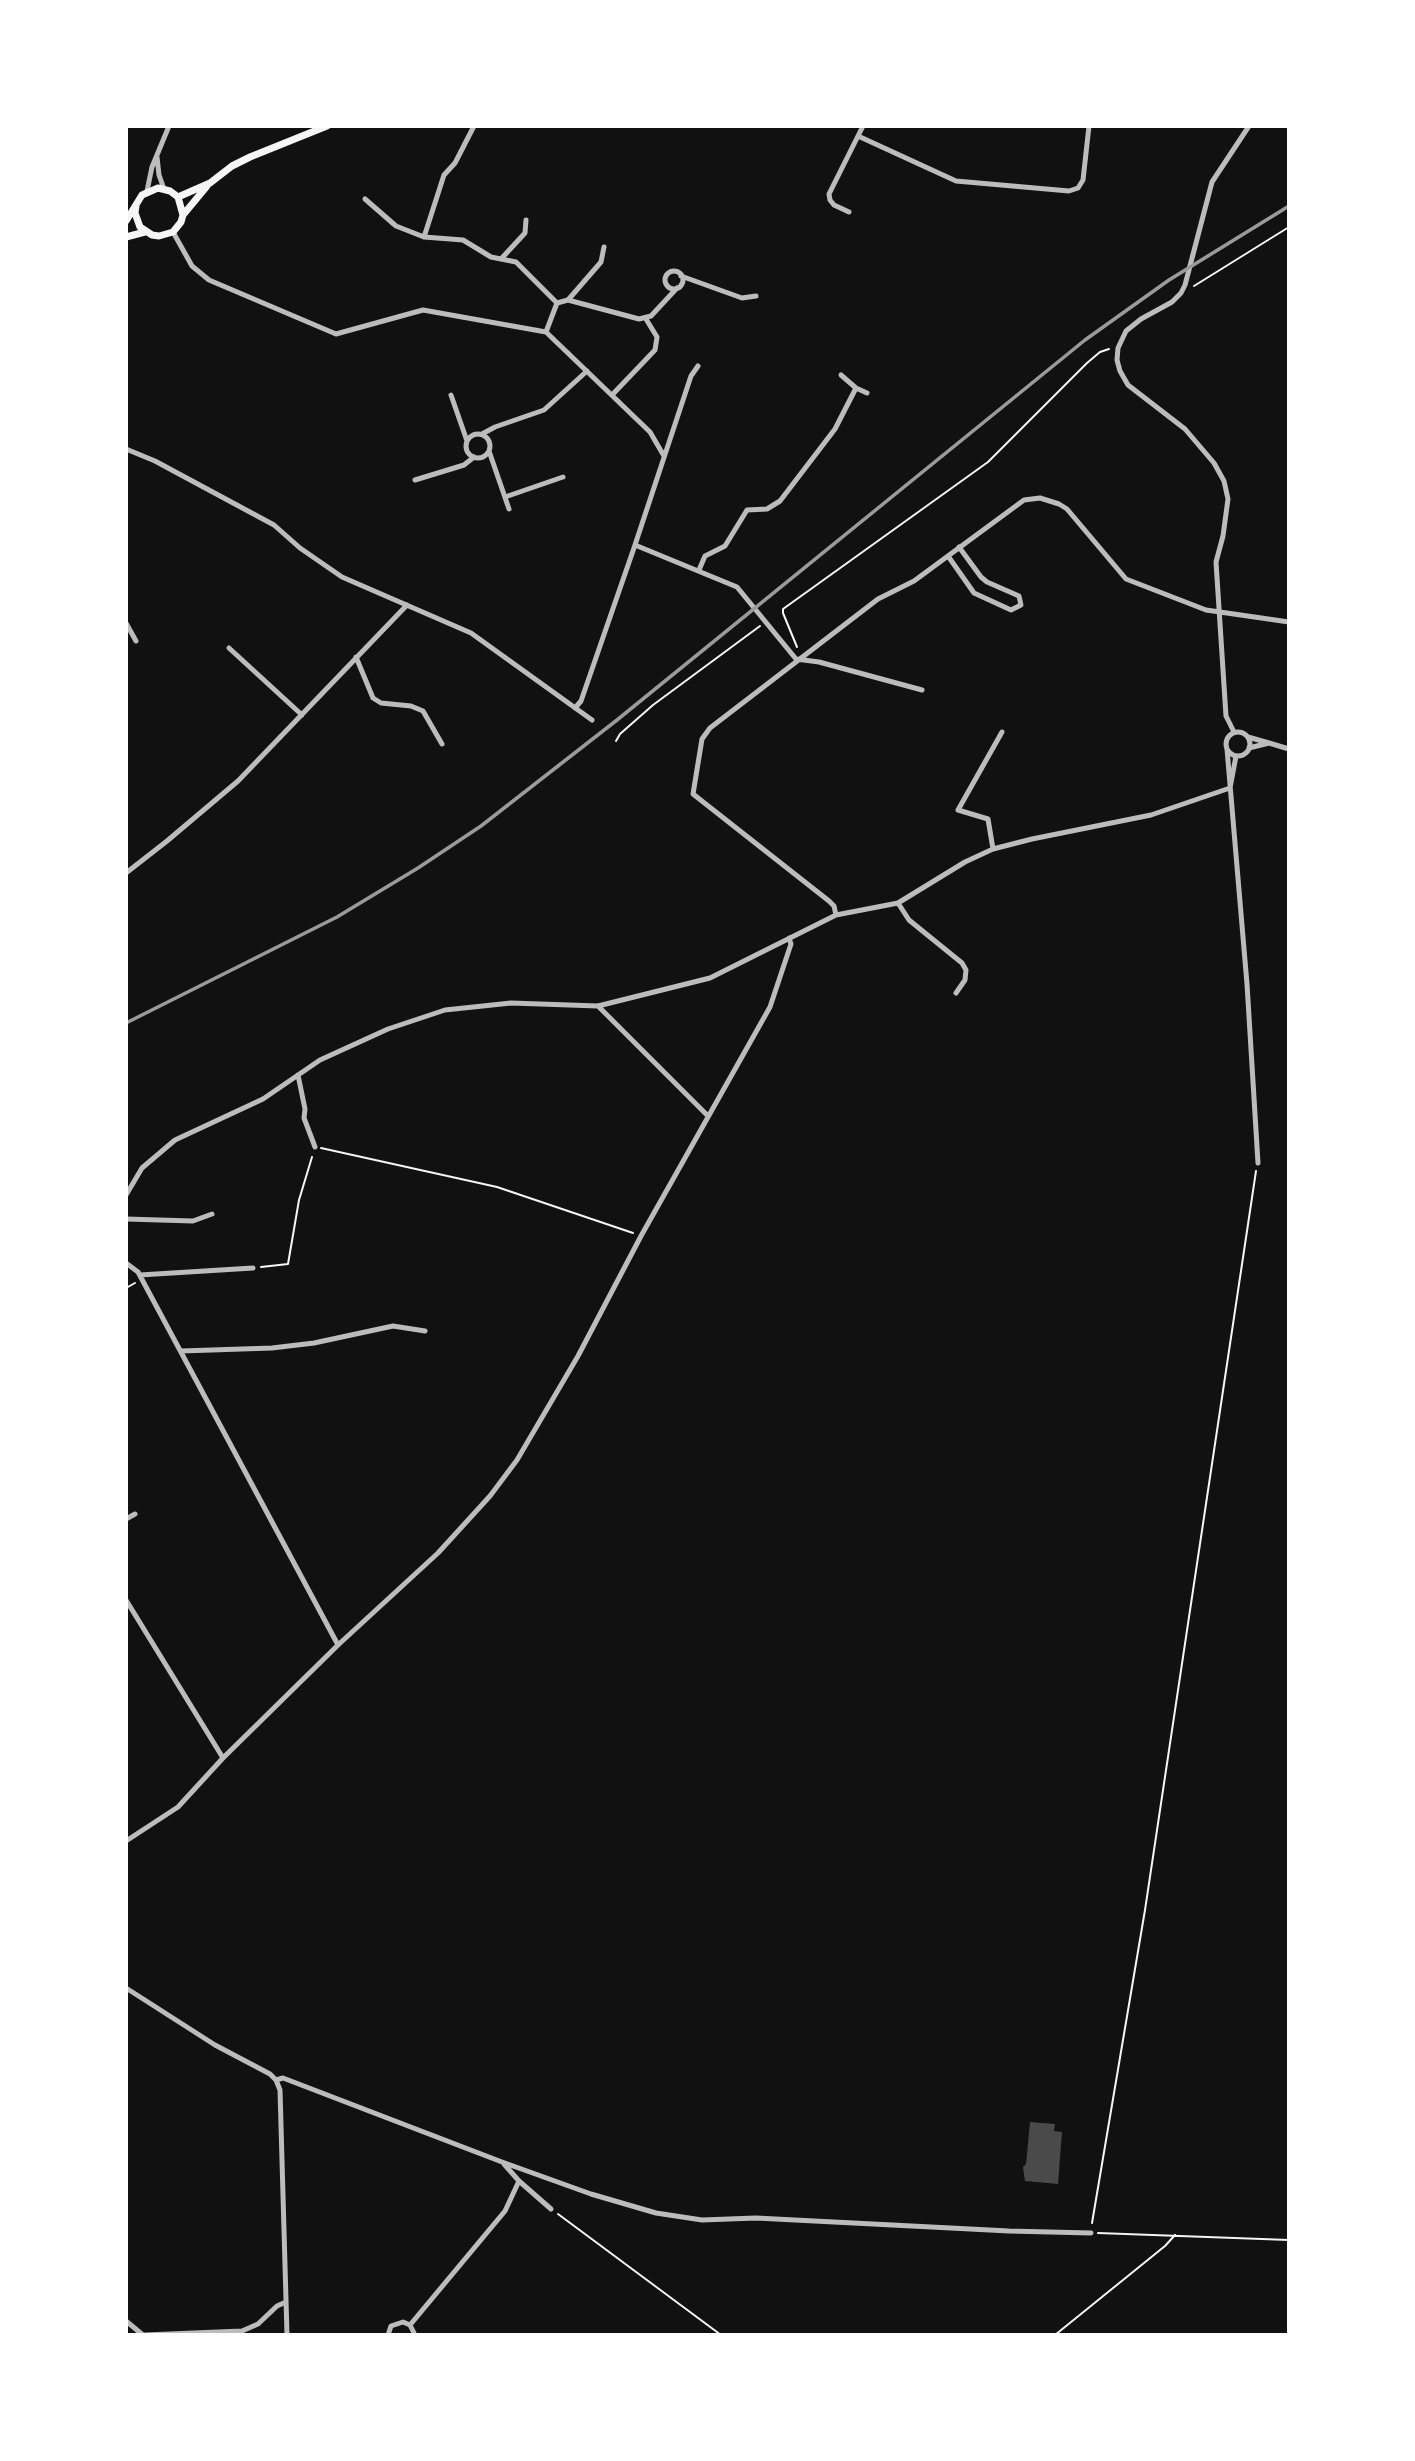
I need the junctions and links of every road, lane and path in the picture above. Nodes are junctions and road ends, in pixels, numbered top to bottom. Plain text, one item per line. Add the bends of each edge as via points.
1 (169, 126) edge
2 (327, 126) edge
3 (474, 126) edge
4 (863, 126) edge
5 (1089, 126) edge
6 (1249, 126) edge
7 (858, 136) junction
8 (157, 154) junction
9 (210, 183) junction
10 (164, 189) junction
11 (147, 191) junction
12 (178, 197) junction
13 (365, 199) dead end
14 (136, 206) junction
15 (849, 212) dead end
16 (183, 215) junction
17 (526, 220) dead end
18 (126, 221) edge
19 (1289, 227) edge
20 (145, 232) junction
21 (173, 232) junction
22 (126, 237) edge
23 (424, 237) junction
24 (604, 247) dead end
25 (501, 259) junction
26 (681, 276) junction
27 (677, 288) junction
28 (1181, 293) junction
29 (756, 296) dead end
30 (568, 300) junction
31 (557, 303) junction
32 (646, 319) junction
33 (546, 332) junction
34 (1118, 348) junction
35 (698, 366) dead end
36 (587, 371) junction
37 (841, 374) dead end
38 (856, 388) junction
39 (867, 393) dead end
40 (451, 395) dead end
41 (612, 395) junction
42 (482, 434) junction
43 (467, 441) junction
44 (126, 449) edge
45 (489, 450) junction
46 (664, 456) junction
47 (474, 457) junction
48 (563, 477) dead end
49 (415, 480) dead end
50 (505, 497) junction
51 (509, 509) dead end
52 (635, 545) junction
53 (959, 547) junction
54 (948, 556) junction
55 (699, 570) junction
56 (407, 605) junction
57 (1219, 613) junction
58 (766, 622) junction
59 (1289, 622) edge
60 (126, 623) edge
61 (136, 640) dead end
62 (229, 648) dead end
63 (356, 657) junction
64 (795, 658) junction
65 (922, 690) dead end
66 (575, 708) junction
67 (302, 715) junction
68 (592, 720) dead end
69 (1002, 732) dead end
70 (1234, 732) junction
71 (1248, 737) junction
72 (616, 741) dead end
73 (1269, 743) junction
74 (442, 744) dead end
75 (1249, 748) junction
76 (1227, 749) junction
77 (1289, 749) edge
78 (1236, 756) junction
79 (1230, 788) junction
80 (993, 849) junction
81 (126, 873) edge
82 (898, 903) junction
83 (836, 915) junction
84 (789, 938) junction
85 (956, 993) dead end
86 (598, 1006) junction
87 (298, 1075) junction
88 (708, 1116) junction
89 (316, 1147) junction
90 (1258, 1163) joint
91 (126, 1195) edge
92 (212, 1214) dead end
93 (126, 1219) edge
94 (641, 1236) junction
95 (126, 1263) edge
96 (253, 1268) joint
97 (140, 1275) junction
98 (425, 1331) dead end
99 (181, 1351) junction
100 (135, 1514) dead end
101 (126, 1519) edge
102 (126, 1600) edge
103 (338, 1645) junction
104 (223, 1758) junction
105 (126, 1840) edge
106 (126, 1988) edge
107 (276, 2080) junction
108 (502, 2162) junction
109 (519, 2181) junction
110 (551, 2209) joint
111 (1091, 2232) junction
112 (1175, 2235) junction
113 (1289, 2240) edge
114 (286, 2302) junction
115 (126, 2320) edge
116 (410, 2325) junction
117 (144, 2335) edge
118 (287, 2335) edge
119 (388, 2335) edge
120 (415, 2335) edge
121 (721, 2335) edge
122 (1055, 2335) edge

1 - 8 street
2 - 9 main road via 250,157
3 - 23 street via 444,175
4 - 7 street
5 - 7 street via 1083,180 1069,191 956,181
6 - 28 street via 1212,182
7 - 15 street via 829,194 834,205
8 - 10 street
8 - 11 street
9 - 12 main road
9 - 16 main road
10 - 11 main road
10 - 12 main road
11 - 14 main road
12 - 16 main road
13 - 23 street via 396,226
14 - 18 main road
14 - 20 main road via 136,220
16 - 21 main road
17 - 25 street via 525,233
19 - 28 path
20 - 21 main road via 159,236
20 - 22 main road
21 - 33 street via 192,266 209,281 336,334 423,310
23 - 25 street via 463,240
24 - 30 street via 601,262
25 - 31 street via 516,262
26 - 27 street
26 - 27 street via 674,271 666,276 667,285
26 - 29 street via 742,298
27 - 32 street
28 - 34 street via 1126,331
30 - 31 street
30 - 32 street
31 - 33 street
32 - 41 street via 655,331 656,350
33 - 36 street
34 - 57 street via 1118,366 1128,385 1185,429 1224,481 1228,499 1216,562
34 - 64 path via 1100,352 1087,363 988,462 783,609 799,652
35 - 46 street
36 - 41 street
36 - 42 street via 544,410
37 - 38 street
38 - 39 street
38 - 55 street via 835,429 780,501 767,509 747,510 724,546 705,556
40 - 43 street
41 - 46 street via 650,432
42 - 43 street
42 - 45 street via 489,441
43 - 47 street
44 - 56 street via 274,525 342,577
45 - 47 street
45 - 50 street
46 - 52 street
47 - 49 street via 464,465
48 - 50 street
50 - 51 street
52 - 55 street
52 - 66 street
53 - 54 street
53 - 54 street via 986,582 1019,596 1021,605 1011,610 974,593
53 - 57 street via 1024,500 1050,500 1067,509 1126,579
54 - 64 street via 914,581 877,599
55 - 58 street via 737,587
56 - 63 street
56 - 66 street via 471,633
57 - 59 street
57 - 70 street via 1226,716
58 - 64 street
58 - 72 path via 653,705
60 - 61 street
62 - 67 street
63 - 67 street
63 - 74 street via 373,698 423,711
64 - 65 street
64 - 83 street via 783,673 705,733 693,794 830,901
66 - 68 street
67 - 81 street via 238,780
69 - 80 street via 958,810 988,820
70 - 71 street
70 - 76 street via 1228,737
71 - 73 street
71 - 75 street
73 - 75 street
73 - 77 street
75 - 78 street
76 - 78 street
76 - 79 street
78 - 79 street
79 - 80 street via 1151,815
79 - 90 street
80 - 82 street
82 - 83 street
82 - 85 street via 909,920 962,963 966,970
83 - 84 street
84 - 86 street via 710,978
84 - 88 street via 791,944 770,1007
86 - 87 street via 511,1003 445,1010 388,1029
86 - 88 street
87 - 89 street via 304,1118
87 - 91 street via 263,1099 175,1140 142,1168
88 - 94 street
89 - 94 path via 497,1187
89 - 96 path via 299,1200 288,1264
90 - 111 path via 1145,1910
92 - 93 street via 193,1221
94 - 103 street via 578,1356 497,1487 438,1553
95 - 97 street
96 - 97 street
97 - 99 street
98 - 99 street via 393,1326 314,1343
99 - 103 street
100 - 101 street
102 - 104 street
103 - 104 street
104 - 105 street via 178,1807
106 - 107 street
107 - 108 street via 283,2078
107 - 114 street via 280,2090
108 - 109 street
108 - 111 street via 627,2205 692,2219
109 - 110 street
109 - 116 street via 505,2211
110 - 121 path
111 - 112 path
112 - 113 path
112 - 122 path
114 - 117 street via 243,2331
114 - 118 street
115 - 117 street
116 - 119 street via 396,2323
116 - 120 street

